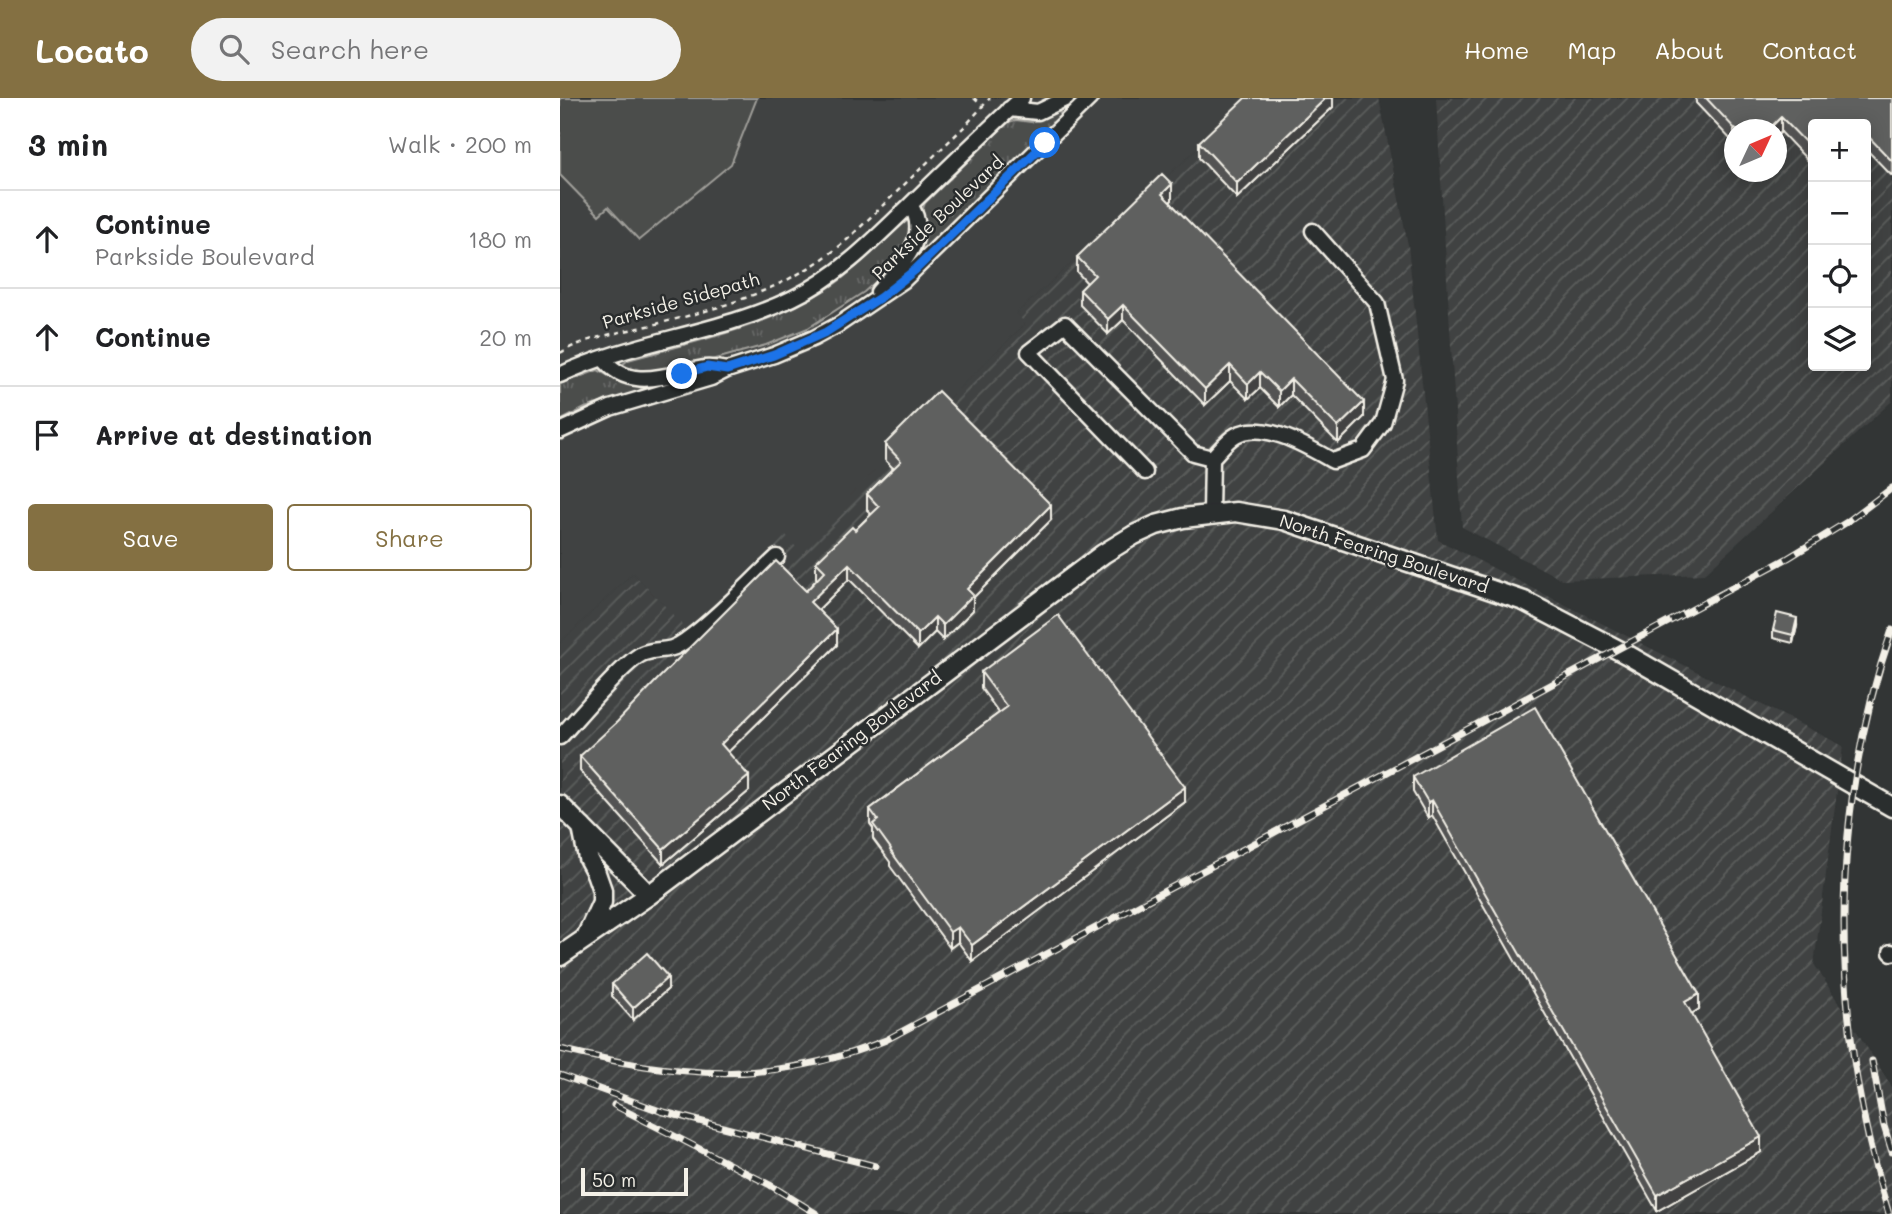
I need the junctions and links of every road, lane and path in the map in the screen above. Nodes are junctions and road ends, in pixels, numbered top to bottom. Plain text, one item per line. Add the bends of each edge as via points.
1 (974, 98) edge
2 (990, 98) edge
3 (1022, 98) edge
4 (1067, 98) edge
5 (1090, 98) edge
6 (983, 107) junction
7 (1009, 109) junction
8 (910, 205) junction
9 (1313, 231) dead end
10 (866, 306) junction
11 (560, 353) edge
12 (603, 358) junction
13 (727, 370) junction
14 (560, 375) edge
15 (560, 431) edge
16 (1212, 458) junction
17 (1145, 472) dead end
18 (1210, 513) junction
19 (777, 557) dead end
20 (560, 737) edge
21 (560, 805) edge
22 (1892, 807) edge
23 (582, 827) junction
24 (649, 895) junction
25 (585, 939) junction
26 (560, 956) edge

1 - 6 path
2 - 6 path, Parkside Sidepath
3 - 7 street, Parkside Boulevard
4 - 7 street via 1038,112
5 - 10 street, Parkside Boulevard via 915,270
6 - 11 path, Parkside Sidepath via 841,246 790,279 748,297 606,334
7 - 8 street, Parkside Boulevard
8 - 10 street via 917,218 911,251
8 - 12 street, Parkside Boulevard via 846,265 792,299 741,319
9 - 16 street via 1377,303 1395,380 1383,423 1363,450 1333,460 1289,438 1251,430 1235,436
10 - 13 street, Parkside Boulevard via 801,345
12 - 13 street via 618,372 637,378 670,377 707,367
12 - 14 street, Parkside Boulevard
13 - 15 street, Parkside Boulevard via 598,412
16 - 17 street via 1193,453 1065,324 1029,352
16 - 18 street
18 - 22 main road, North Fearing Boulevard via 1284,520 1524,601 1626,654
18 - 24 main road, North Fearing Boulevard via 1156,525 1104,554
19 - 20 street via 674,649 643,653
21 - 23 main road
23 - 24 main road
23 - 25 main road via 588,858 602,890 602,902
24 - 25 main road, North Fearing Boulevard
25 - 26 main road, North Fearing Boulevard

